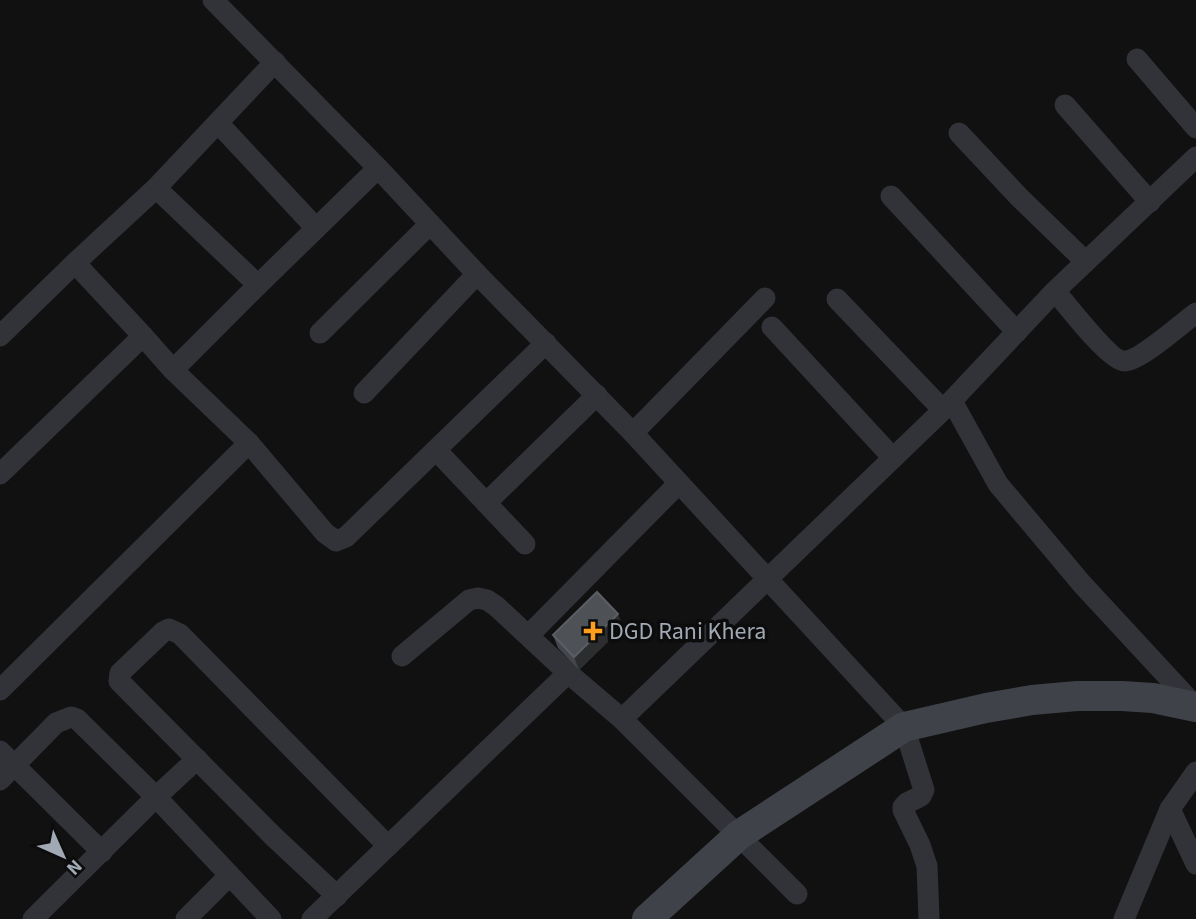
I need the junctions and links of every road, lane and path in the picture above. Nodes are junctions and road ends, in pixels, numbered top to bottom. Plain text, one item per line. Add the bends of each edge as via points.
1 (213, 0) edge
2 (1137, 59) dead end
3 (275, 62) junction
4 (1065, 105) dead end
5 (218, 123) junction
6 (1196, 128) edge
7 (959, 133) dead end
8 (1196, 157) edge
9 (377, 168) junction
10 (156, 188) junction
11 (891, 196) dead end
12 (1150, 202) junction
13 (430, 224) junction
14 (316, 228) junction
15 (1085, 261) junction
16 (75, 263) junction
17 (477, 274) junction
18 (258, 285) junction
19 (1055, 291) junction
20 (765, 298) dead end
21 (837, 299) dead end
22 (1196, 313) edge
23 (772, 327) dead end
24 (1017, 332) junction
25 (320, 333) dead end
26 (0, 336) edge
27 (143, 336) junction
28 (546, 343) junction
29 (173, 370) junction
30 (363, 393) dead end
31 (597, 395) junction
32 (948, 406) junction
33 (633, 433) junction
34 (249, 443) junction
35 (436, 450) junction
36 (893, 458) junction
37 (0, 474) edge
38 (679, 483) junction
39 (486, 503) junction
40 (525, 544) dead end
41 (769, 578) junction
42 (529, 635) junction
43 (402, 656) dead end
44 (568, 673) junction
45 (0, 690) edge
46 (1195, 706) edge
47 (622, 719) junction
48 (904, 727) junction
49 (197, 759) junction
50 (5, 765) edge
51 (1196, 772) edge
52 (156, 797) junction
53 (1170, 809) junction
54 (739, 835) junction
55 (388, 846) junction
56 (102, 852) junction
57 (1196, 864) edge
58 (229, 876) junction
59 (797, 894) dead end
60 (337, 896) junction
61 (33, 919) edge
62 (186, 919) edge
63 (271, 919) edge
64 (312, 919) edge
65 (647, 919) edge
66 (929, 919) edge
67 (1124, 919) edge

1 - 3 street
2 - 6 street
3 - 5 street
3 - 9 street
4 - 12 street
5 - 10 street
5 - 14 street
7 - 15 street
8 - 12 street
9 - 13 street
9 - 14 street
10 - 16 street
10 - 18 street
11 - 24 street
12 - 15 street
13 - 17 street
13 - 25 street
14 - 18 street
15 - 19 street
16 - 26 street
16 - 27 street
17 - 28 street
17 - 30 street
18 - 29 street
19 - 22 street via 1105,349 1126,362 1140,357
19 - 24 street
20 - 33 street
21 - 32 street
23 - 36 street
24 - 32 street
27 - 29 street
27 - 37 street
28 - 31 street
28 - 35 street
29 - 34 street
31 - 33 street
31 - 39 street
32 - 36 street
32 - 46 street via 998,484 1082,584
33 - 38 street
34 - 35 street via 336,541
34 - 45 street
35 - 39 street
36 - 41 street
38 - 41 street
38 - 42 street
39 - 40 street
41 - 47 street
41 - 48 street
42 - 43 street via 496,606 478,598 461,605
42 - 44 street
44 - 47 street
44 - 55 street
46 - 48 street via 1153,698 1077,696 1009,704
47 - 54 street
48 - 54 street
48 - 66 street via 923,790 903,810 928,866
49 - 52 street
49 - 55 street via 119,681 120,673 169,629 180,634
49 - 60 street
50 - 52 street via 71,717
50 - 56 street
51 - 53 street
52 - 56 street
52 - 58 street
53 - 57 street
53 - 67 street
54 - 59 street
54 - 65 street
55 - 60 street
56 - 61 street
58 - 62 street
58 - 63 street
60 - 64 street

